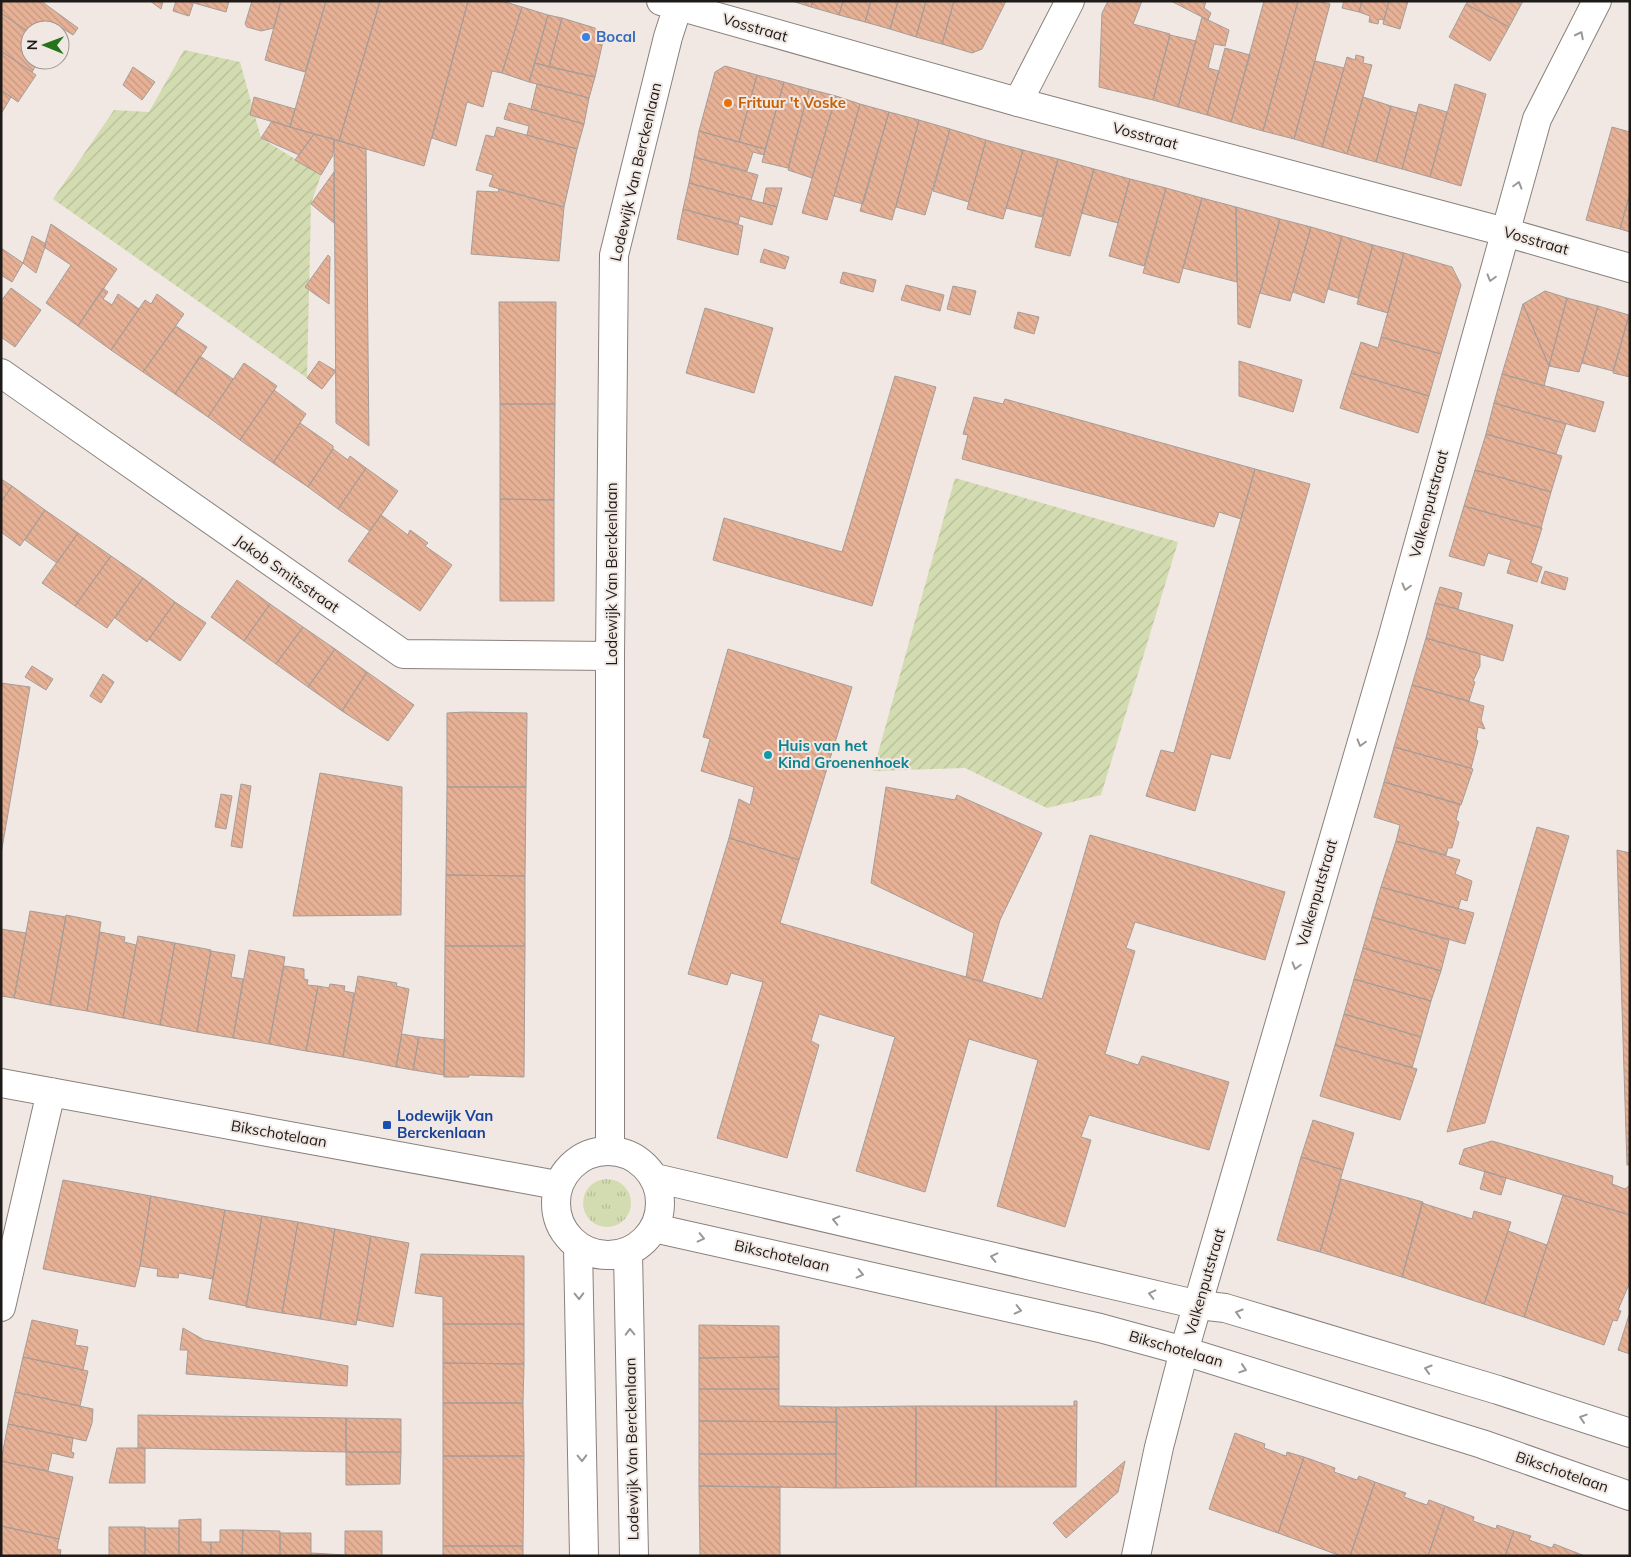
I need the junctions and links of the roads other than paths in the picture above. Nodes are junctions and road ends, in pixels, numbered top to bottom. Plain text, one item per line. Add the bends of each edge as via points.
1 (1070, 1) edge
2 (1597, 1) edge
3 (670, 4) edge
4 (1018, 102) junction
5 (1504, 232) junction
6 (1630, 268) edge
7 (1, 373) edge
8 (610, 656) junction
9 (1, 1083) edge
10 (51, 1092) junction
11 (610, 1150) junction
12 (654, 1178) junction
13 (558, 1185) junction
14 (654, 1228) junction
15 (578, 1247) junction
16 (628, 1252) junction
17 (1200, 1305) junction
18 (1, 1307) edge
19 (1184, 1351) junction
20 (1630, 1433) edge
21 (1630, 1496) edge
22 (584, 1556) edge
23 (634, 1556) edge
24 (1136, 1556) edge

1 - 4 street
5 -> 2 street, Valkenputstraat via 1537,120
3 - 4 street, Vosstraat
3 - 8 street, Lodewijk Van Berckenlaan via 668,37 614,255
4 - 5 street, Vosstraat
5 - 6 street, Vosstraat
5 -> 17 street, Valkenputstraat via 1392,640
7 - 8 street, Jakob Smitsstraat via 404,654
8 - 11 street, Lodewijk Van Berckenlaan
9 - 10 street, Bikschotelaan
10 - 13 street, Bikschotelaan
10 - 18 street
11 - 12 street via 636,1158
11 - 13 street via 582,1156 571,1165
12 - 14 street via 660,1204
17 -> 12 street
13 - 15 street via 555,1210 559,1224
14 - 16 street via 643,1242
14 -> 19 street, Bikschotelaan via 1100,1328
15 - 16 street via 594,1254
15 -> 22 street
23 -> 16 street, Lodewijk Van Berckenlaan
17 - 19 street, Valkenputstraat
20 -> 17 street via 1226,1308
19 -> 21 street, Bikschotelaan via 1482,1444
19 - 24 street, Valkenputstraat via 1158,1447

